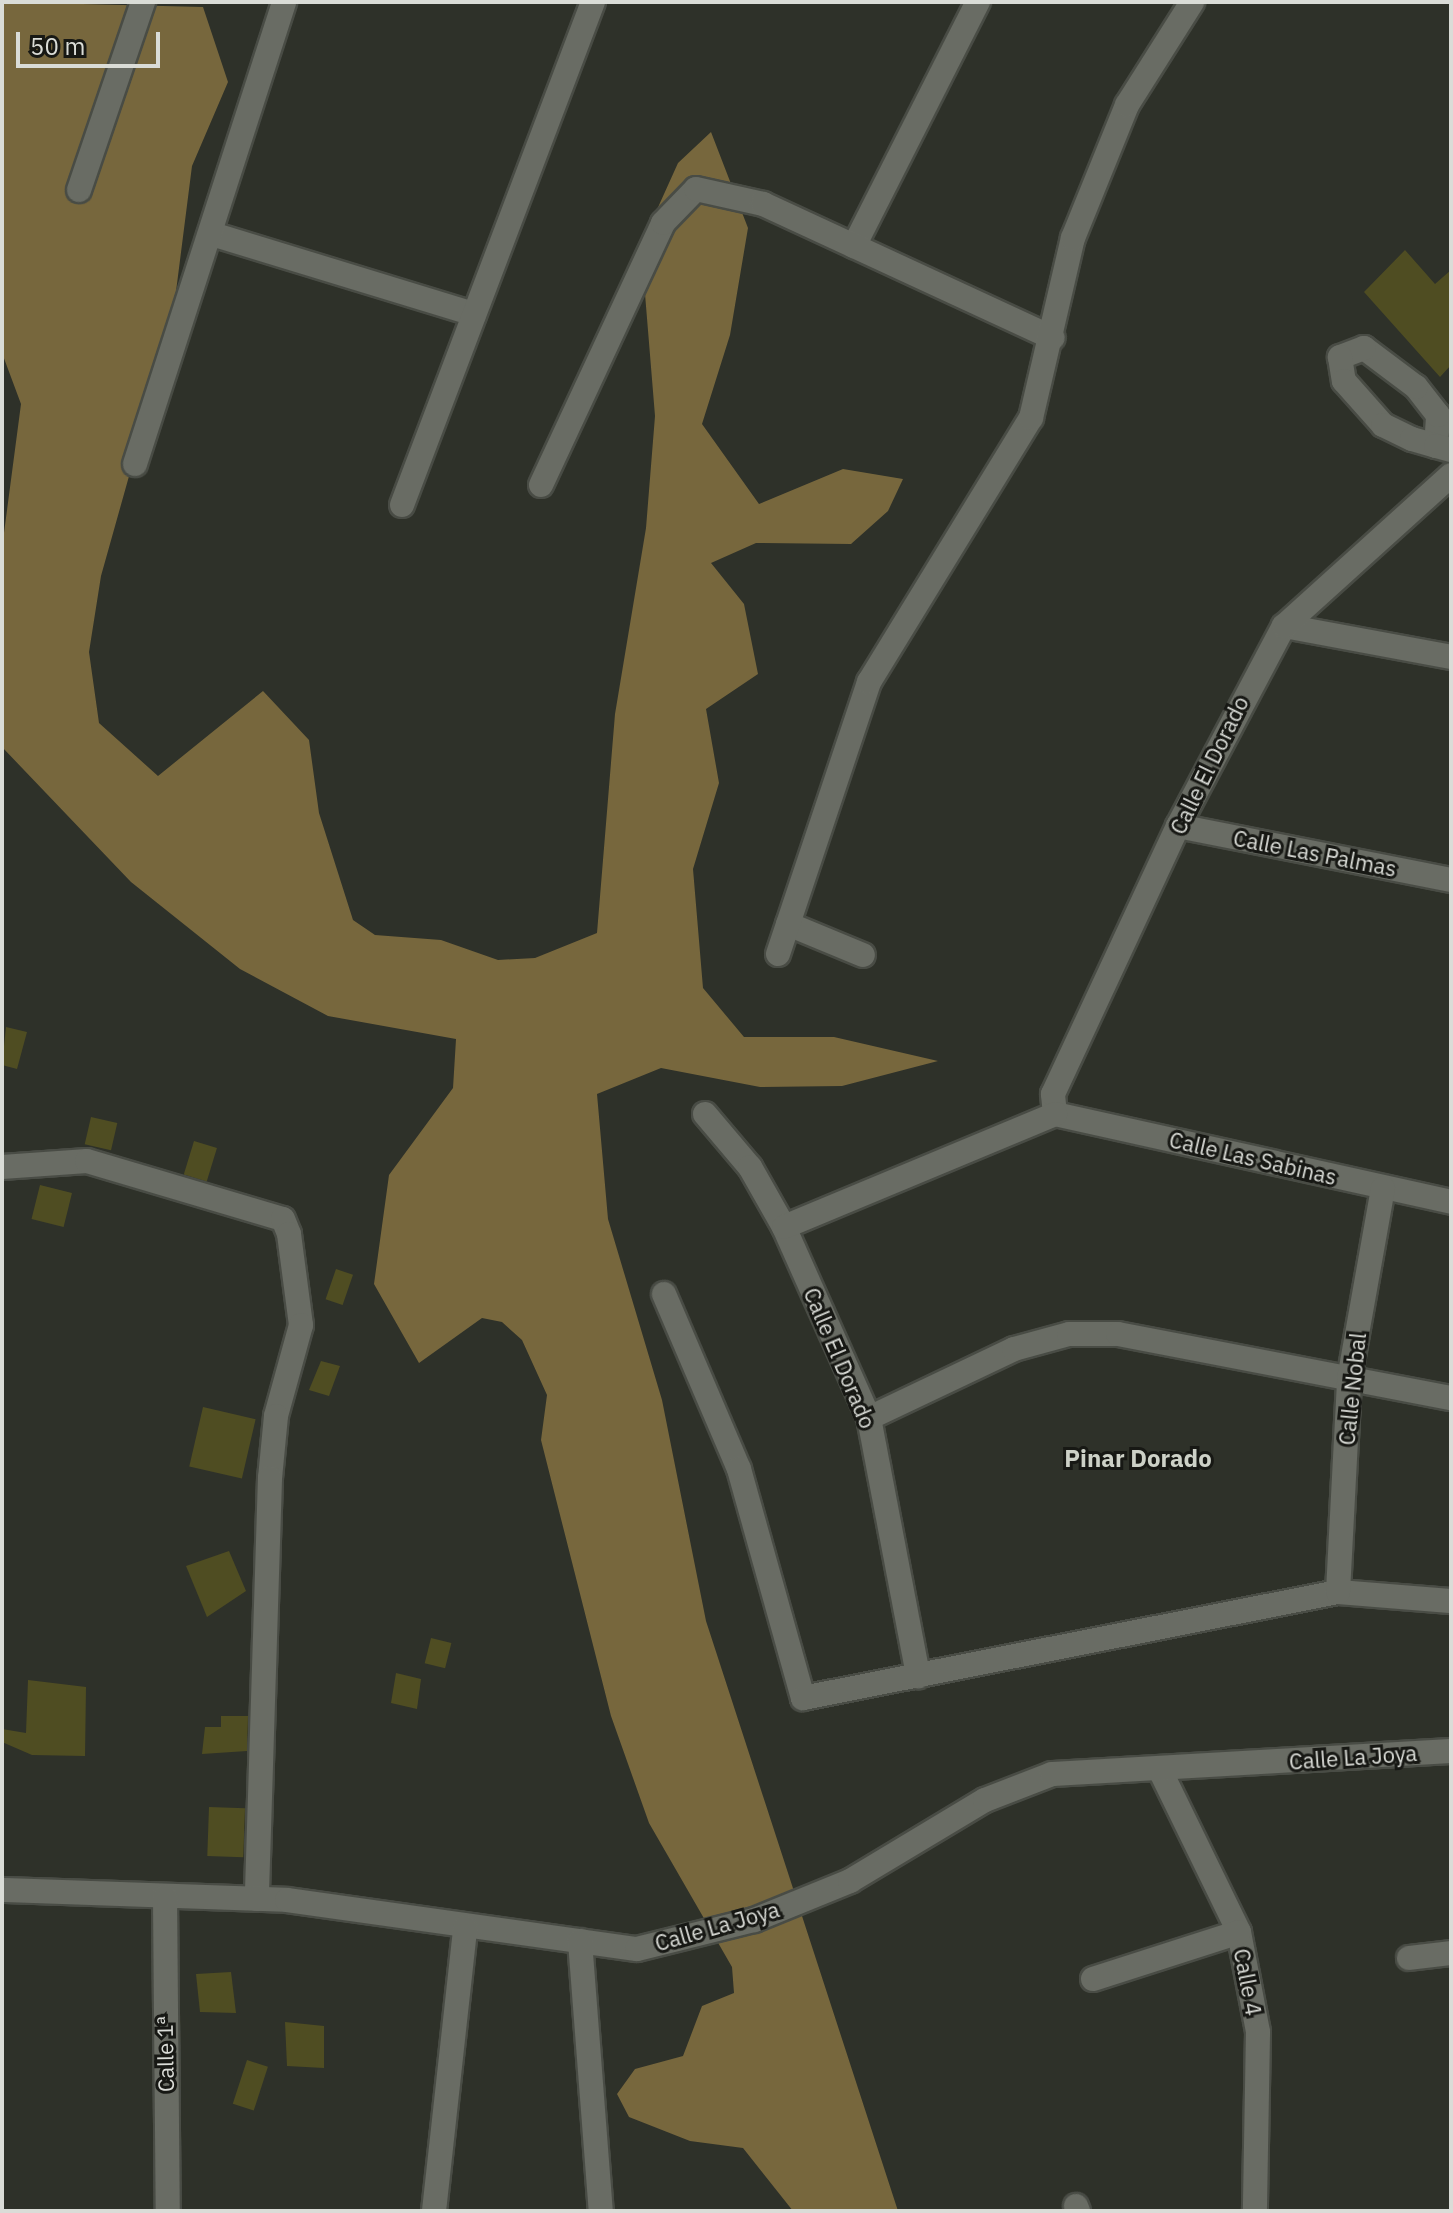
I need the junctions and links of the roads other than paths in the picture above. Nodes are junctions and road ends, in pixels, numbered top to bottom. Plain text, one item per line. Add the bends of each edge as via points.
1 (143, 2) edge
2 (284, 2) edge
3 (593, 2) edge
4 (978, 2) edge
5 (1183, 5) edge
6 (79, 190) dead end
7 (212, 234) junction
8 (854, 246) junction
9 (474, 314) junction
10 (1053, 338) junction
11 (1444, 448) edge
12 (135, 464) dead end
13 (1451, 475) edge
14 (541, 485) dead end
15 (402, 505) dead end
16 (1284, 626) junction
17 (1451, 657) edge
18 (1178, 826) junction
19 (1451, 880) edge
20 (788, 924) junction
21 (778, 954) dead end
22 (863, 955) dead end
23 (705, 1114) dead end
24 (1055, 1114) junction
25 (2, 1167) edge
26 (1383, 1188) junction
27 (1451, 1202) edge
28 (784, 1227) junction
29 (664, 1294) dead end
30 (1349, 1379) junction
31 (1451, 1398) edge
32 (869, 1418) junction
33 (1338, 1592) junction
34 (1451, 1601) edge
35 (918, 1676) junction
36 (1451, 1751) edge
37 (1160, 1770) junction
38 (2, 1890) edge
39 (165, 1897) junction
40 (257, 1899) junction
41 (465, 1928) junction
42 (1239, 1932) junction
43 (580, 1941) junction
44 (1451, 1953) edge
45 (1409, 1958) dead end
46 (1093, 1979) dead end
47 (168, 2211) edge
48 (434, 2211) edge
49 (601, 2211) edge
50 (1255, 2211) edge

1 - 6 street
2 - 7 street
3 - 9 street
4 - 8 street
5 - 10 street via 1127,105 1073,238
7 - 9 street
7 - 12 street
8 - 10 street
8 - 14 street via 728,192 696,189 680,199
9 - 15 street
10 - 20 street via 1031,418 869,682
11 - 11 street via 1383,425 1344,381 1340,357 1364,348 1416,387 1438,415
13 - 16 street, Calle El Dorado
16 - 17 street
16 - 18 street, Calle El Dorado
18 - 19 street, Calle Las Palmas
18 - 24 street, Calle El Dorado via 1053,1094
20 - 21 street
20 - 22 street
23 - 28 street, Calle El Dorado via 750,1167
24 - 26 street, Calle Las Sabinas
24 - 28 street
25 - 40 street via 87,1161 283,1219 289,1234 301,1325 276,1416 270,1478
26 - 27 street, Calle Las Sabinas
26 - 30 street, Calle Nobal
28 - 32 street, Calle El Dorado
29 - 35 street via 739,1469 796,1689 812,1700
30 - 31 street
30 - 32 street via 1118,1334 1069,1334 1014,1349
30 - 33 street, Calle Nobal
32 - 35 street, Calle El Dorado
33 - 34 street
33 - 35 street
36 - 37 street, Calle La Joya
37 - 42 street, Calle 4
37 - 43 street, Calle La Joya via 1052,1774 985,1800 850,1881 754,1920 637,1949
38 - 39 street, Calle La Joya
39 - 40 street, Calle La Joya
39 - 47 street, Calle 1ª
40 - 41 street, Calle La Joya
41 - 43 street, Calle La Joya
41 - 48 street
42 - 46 street
42 - 50 street, Calle 4 via 1258,2032
43 - 49 street
44 - 45 street

